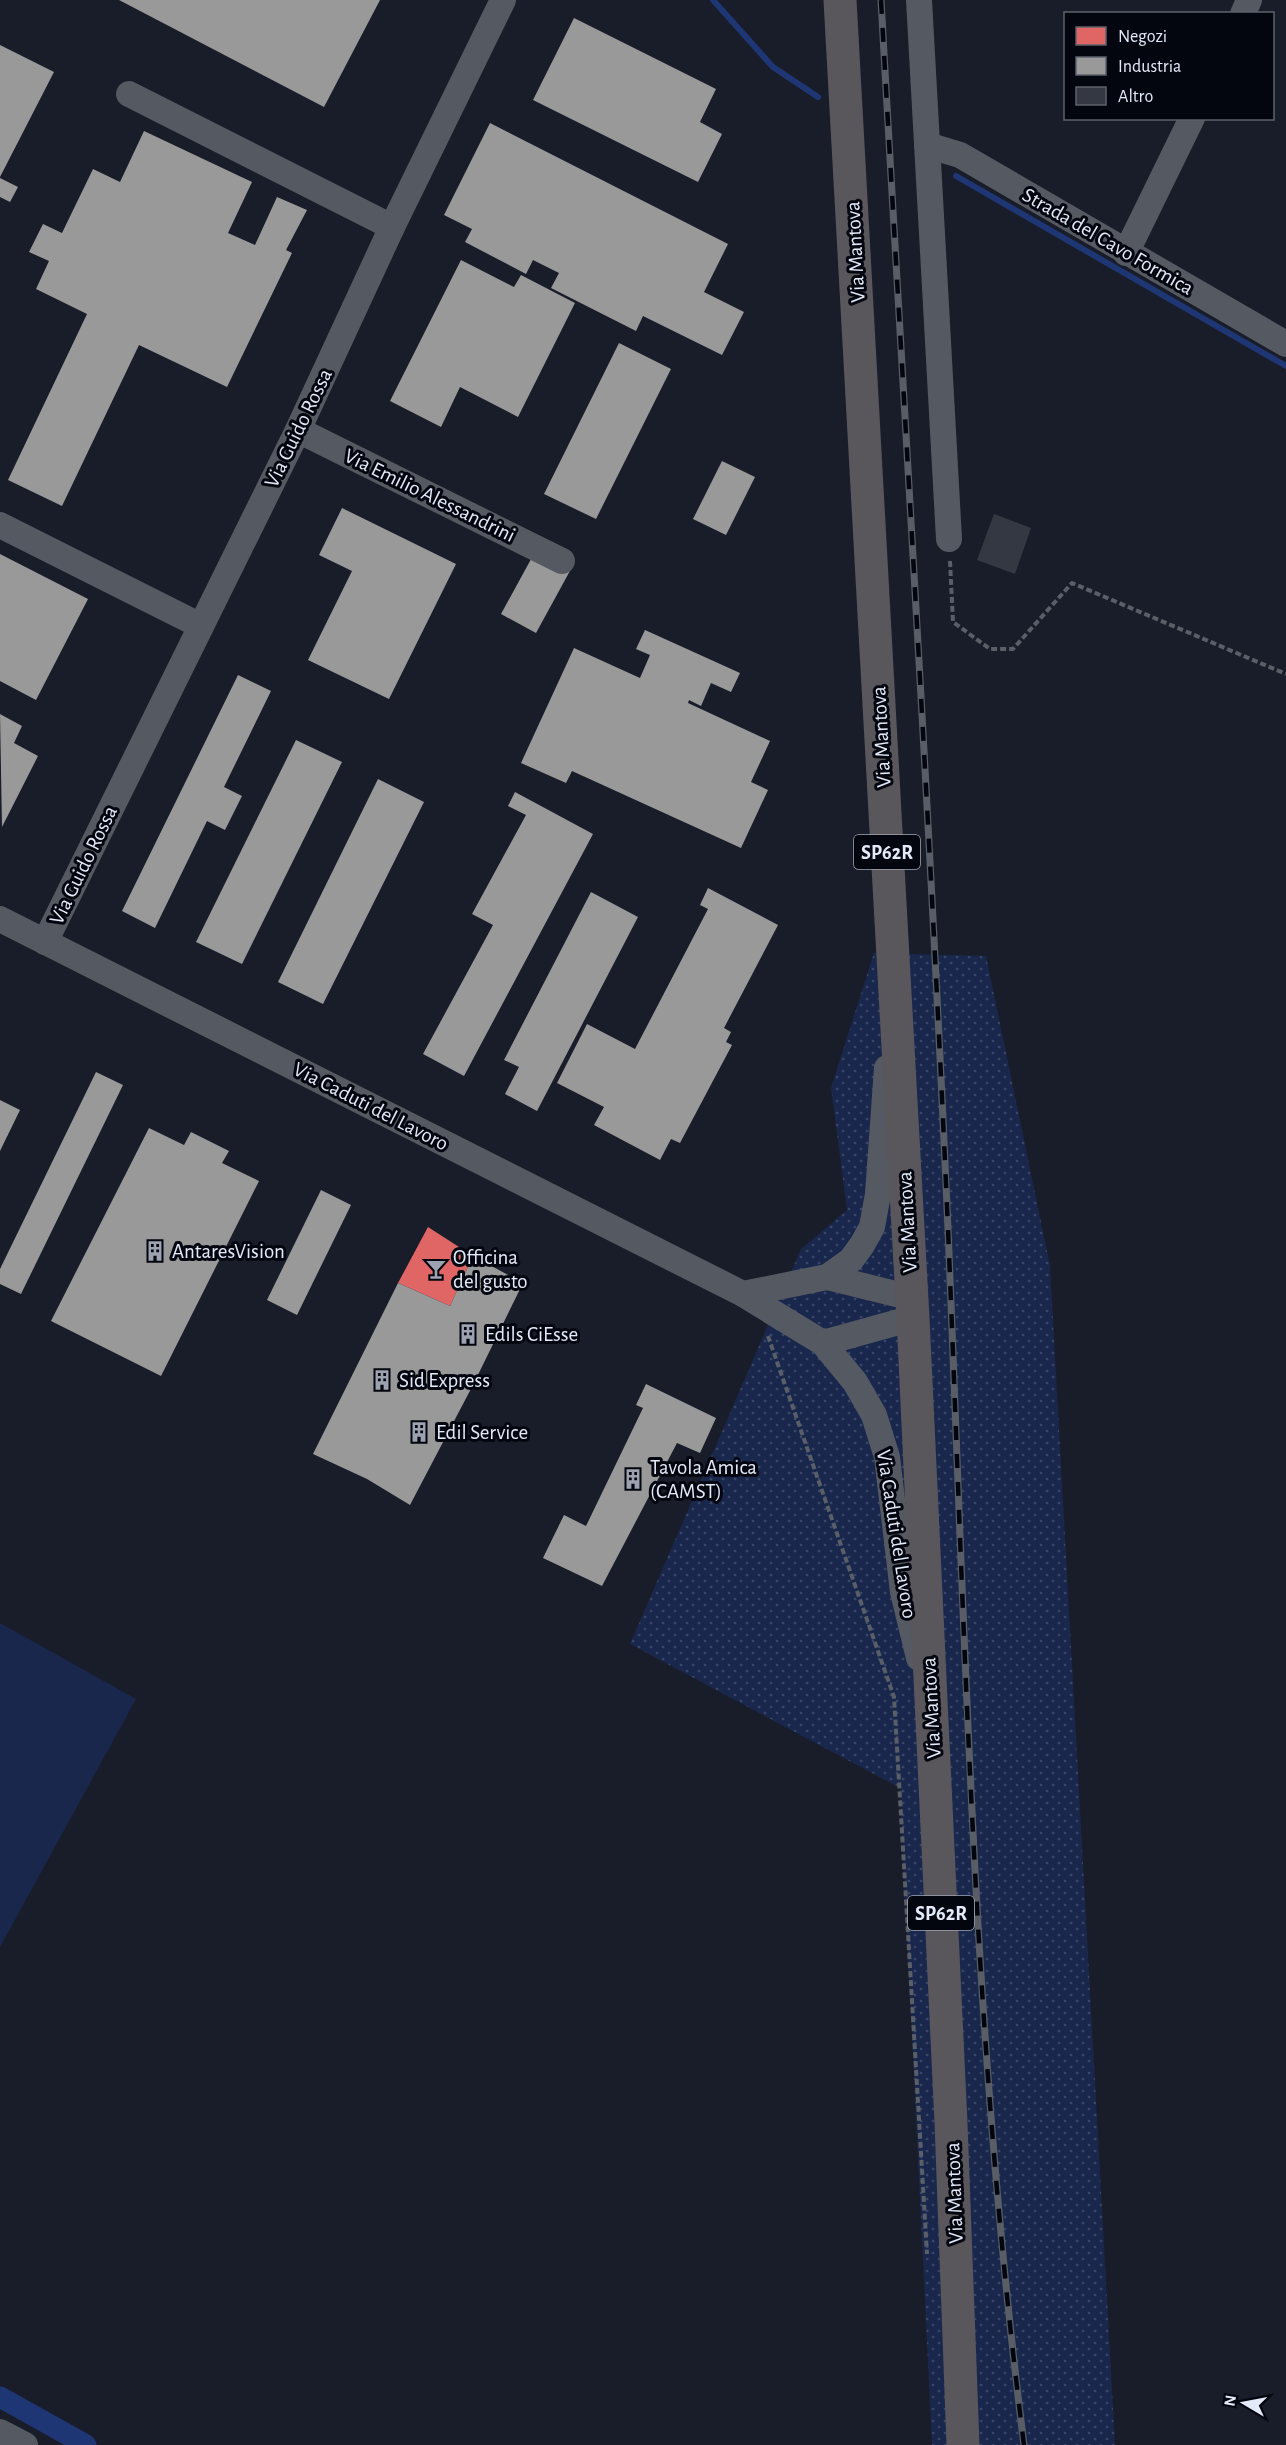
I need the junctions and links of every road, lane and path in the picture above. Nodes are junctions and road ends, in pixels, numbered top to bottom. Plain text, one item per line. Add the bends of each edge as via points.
1 (502, 0) edge
2 (840, 0) edge
3 (919, 0) edge
4 (129, 94) dead end
5 (1191, 120) edge
6 (927, 145) junction
7 (392, 227) junction
8 (1126, 253) junction
9 (1286, 344) edge
10 (298, 430) junction
11 (0, 525) edge
12 (949, 539) joint
13 (562, 561) dead end
14 (201, 626) junction
15 (1286, 675) edge
16 (0, 918) edge
17 (45, 942) junction
18 (893, 978) junction
19 (827, 1277) junction
20 (749, 1298) junction
21 (912, 1308) junction
22 (824, 1343) junction
23 (931, 1704) junction
24 (927, 2255) dead end
25 (0, 2432) edge
26 (25, 2445) edge
27 (963, 2445) edge

1 - 7 street, Via Guido Rossa
2 - 18 main road, Via Mantova / SP62R
3 - 6 street
4 - 7 street
5 - 8 street
6 - 8 street, Strada del Cavo Formica via 960,155
6 - 12 street
7 - 10 street, Via Guido Rossa
8 - 9 street, Strada del Cavo Formica
10 - 13 street, Via Emilio Alessandrini
10 - 14 street, Via Guido Rossa
11 - 14 street
12 - 15 path via 953,622 990,650 1013,649 1072,583
14 - 17 street, Via Guido Rossa
16 - 17 street, Via Caduti del Lavoro
17 - 20 street, Via Caduti del Lavoro
18 - 19 street via 873,1227 851,1260
18 - 21 main road, Via Mantova / SP62R
19 - 20 street
19 - 21 street
20 - 22 street, Via Caduti del Lavoro
20 - 24 path via 894,1697
21 - 22 street
21 - 23 main road, Via Mantova / SP62R
22 - 23 street, Via Caduti del Lavoro via 855,1382 873,1415 887,1457 903,1592
23 - 27 main road, Via Mantova / SP62R
25 - 26 street

